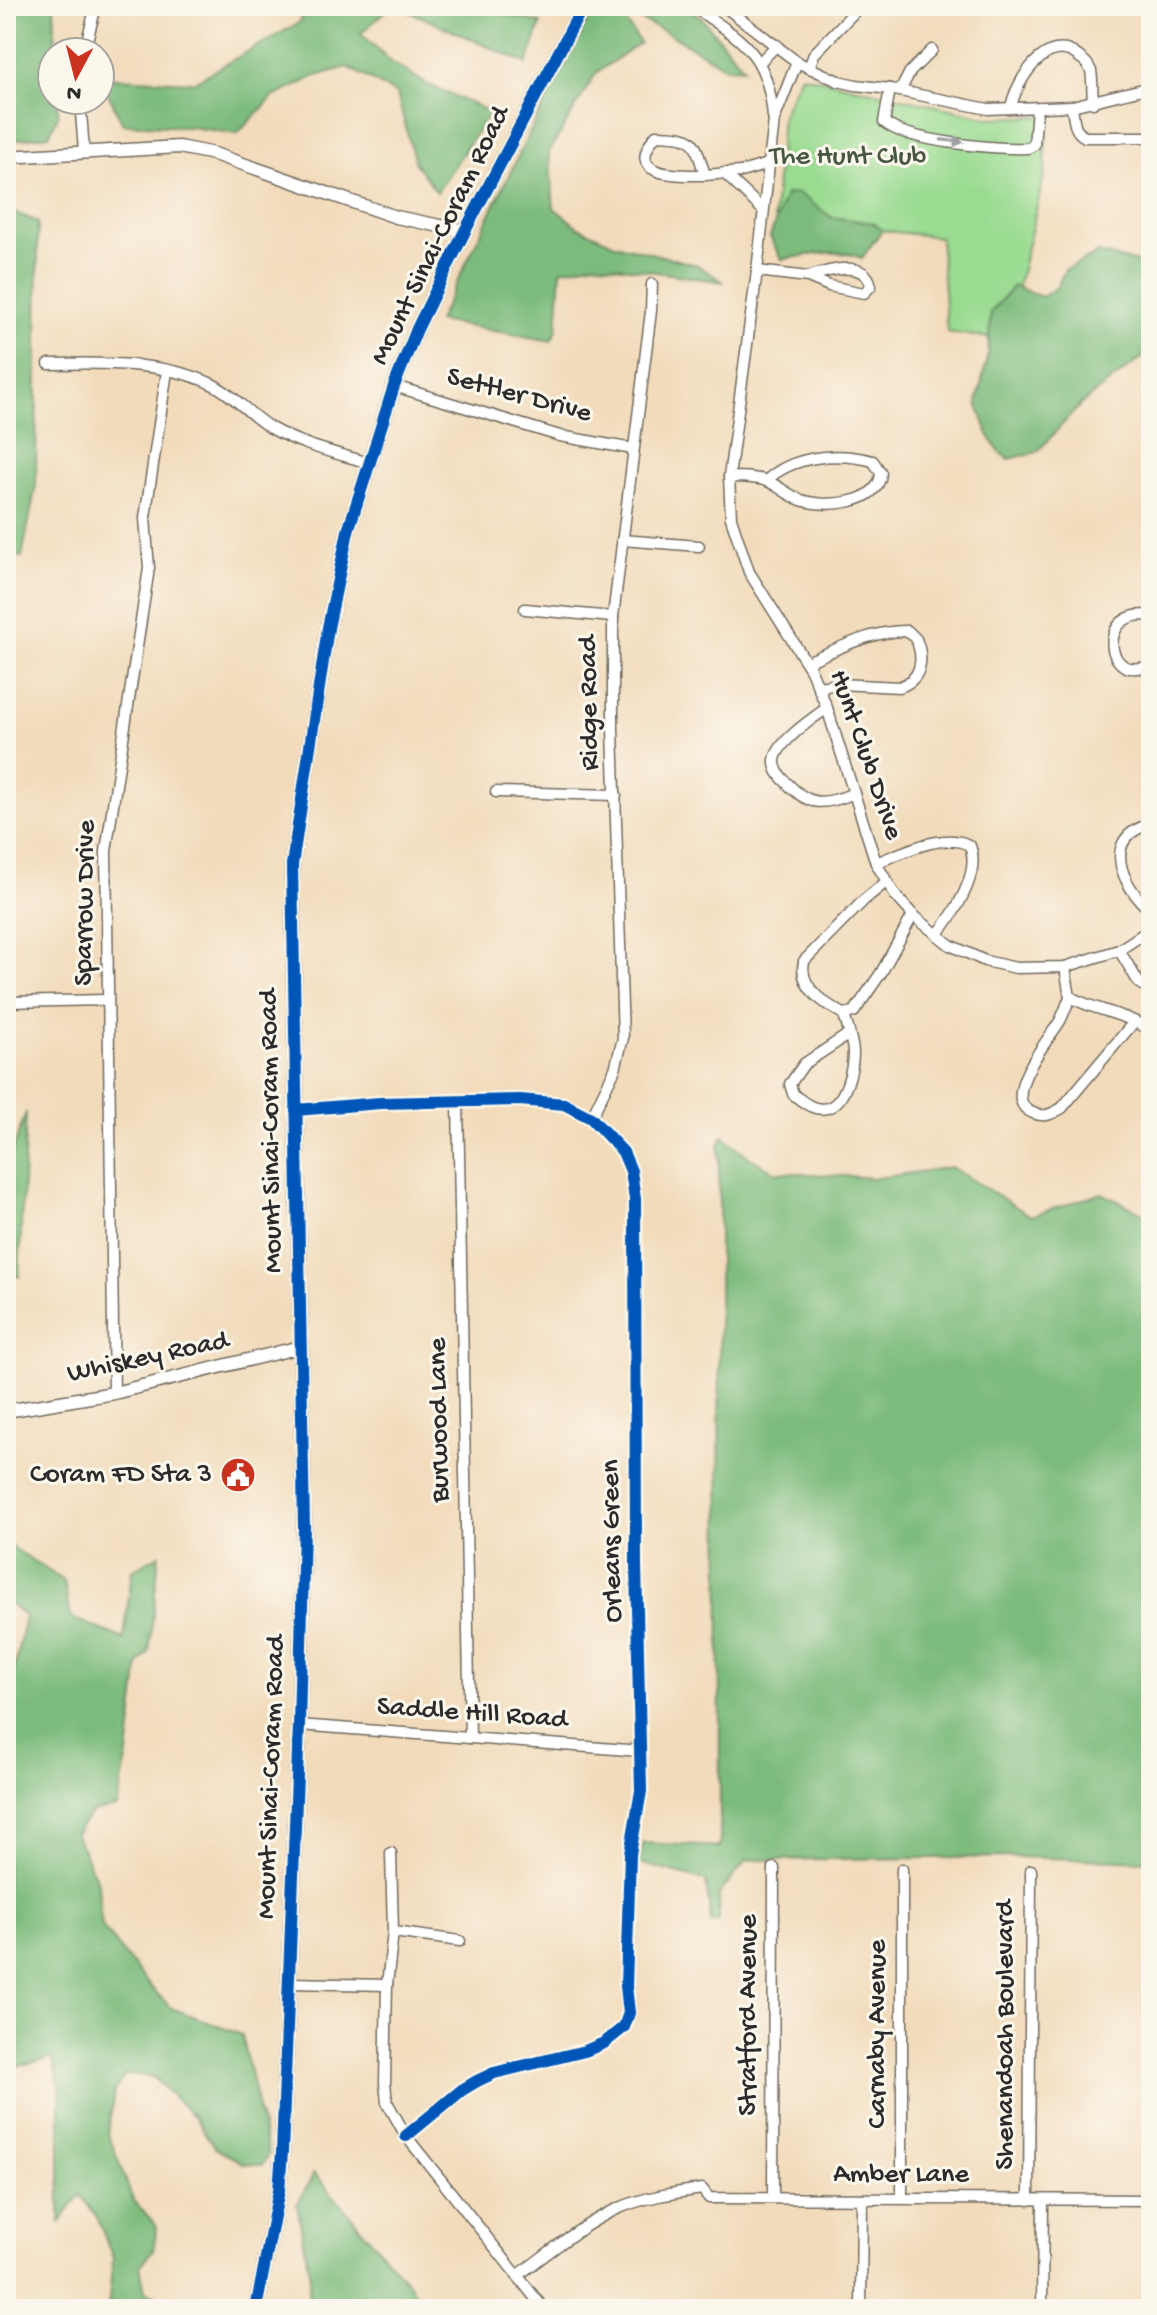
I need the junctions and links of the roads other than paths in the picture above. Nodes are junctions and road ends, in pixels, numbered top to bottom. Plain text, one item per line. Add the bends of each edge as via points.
1 (96, 6) edge
2 (583, 6) edge
3 (692, 6) edge
4 (724, 6) edge
5 (860, 6) edge
6 (88, 36) edge
7 (777, 45) junction
8 (932, 50) dead end
9 (760, 62) junction
10 (797, 62) junction
11 (809, 68) junction
12 (1151, 87) edge
13 (895, 90) junction
14 (1093, 103) junction
15 (1072, 106) junction
16 (1011, 108) junction
17 (1037, 108) junction
18 (81, 116) edge
19 (774, 120) junction
20 (1151, 137) edge
21 (84, 151) junction
22 (6, 157) edge
23 (768, 164) junction
24 (724, 173) junction
25 (705, 175) junction
26 (763, 210) junction
27 (465, 231) junction
28 (757, 271) junction
29 (808, 277) junction
30 (652, 284) dead end
31 (49, 364) dead end
32 (167, 371) junction
33 (394, 386) junction
34 (633, 449) junction
35 (369, 463) junction
36 (729, 477) junction
37 (766, 481) junction
38 (622, 540) junction
39 (699, 546) dead end
40 (525, 609) dead end
41 (1151, 616) edge
42 (613, 617) junction
43 (807, 662) junction
44 (1151, 666) edge
45 (819, 687) junction
46 (827, 708) junction
47 (496, 792) dead end
48 (852, 794) junction
49 (616, 795) junction
50 (1151, 824) edge
51 (876, 863) junction
52 (886, 882) junction
53 (1151, 911) edge
54 (913, 915) junction
55 (1151, 929) edge
56 (937, 935) junction
57 (1119, 950) junction
58 (1065, 967) junction
59 (1151, 990) edge
60 (1070, 997) junction
61 (108, 1000) junction
62 (6, 1002) edge
63 (844, 1014) junction
64 (1134, 1022) junction
65 (1151, 1031) edge
66 (849, 1034) junction
67 (458, 1102) junction
68 (296, 1110) junction
69 (591, 1118) junction
70 (300, 1347) junction
71 (114, 1393) junction
72 (6, 1411) edge
73 (299, 1725) junction
74 (470, 1738) junction
75 (641, 1751) junction
76 (391, 1853) dead end
77 (774, 1868) dead end
78 (902, 1869) dead end
79 (1031, 1870) dead end
80 (393, 1932) junction
81 (460, 1941) dead end
82 (289, 1983) junction
83 (387, 1985) junction
84 (406, 2136) junction
85 (773, 2198) junction
86 (902, 2198) junction
87 (862, 2199) junction
88 (1029, 2200) junction
89 (1151, 2200) edge
90 (1043, 2201) junction
91 (517, 2276) junction
92 (256, 2309) edge
93 (544, 2309) edge
94 (861, 2309) edge
95 (1042, 2309) edge

1 - 6 street
2 - 27 main road, Mount Sinai-Coram Road
3 - 9 street
4 - 7 street
5 - 11 street via 814,54
7 - 9 street
7 - 10 street
8 - 13 street
9 - 19 street, Hunt Club Drive
10 - 11 street
10 - 19 street, Hunt Club Drive
11 - 13 street via 838,81
12 - 14 street
13 - 16 street via 988,109
13 -> 17 street via 884,122 912,136 1028,148 1036,138
14 - 15 street
14 - 16 street via 1091,70 1075,53 1064,51 1052,52 1031,66
15 - 17 street
15 - 20 street via 1075,127 1085,137
16 - 17 street
18 - 21 street
19 - 23 street, Hunt Club Drive
21 - 22 street
21 - 27 street via 179,147 214,154 396,217
23 - 24 street
23 - 26 street, Hunt Club Drive
24 - 25 street
24 - 26 street
25 - 25 street via 659,173 648,167 656,135 691,139
26 - 28 street, Hunt Club Drive
27 - 33 main road, Mount Sinai-Coram Road
28 - 29 street
28 - 36 street, Hunt Club Drive
29 - 29 street via 848,291 864,293 871,286 867,275 856,270
30 - 34 street, Ridge Road
31 - 32 street via 107,363
32 - 35 street via 211,383 269,427
32 - 61 street, Sparrow Drive via 145,518 149,568 106,851
33 - 34 street, Settler Drive via 560,436
33 - 35 main road, Mount Sinai-Coram Road
34 - 38 street, Ridge Road
35 - 68 main road, Mount Sinai-Coram Road via 328,628 292,865
36 - 37 street
36 - 43 street, Hunt Club Drive via 731,518 749,572
37 - 37 street via 819,503 870,494 881,473 873,461 829,457 777,470
38 - 39 street
38 - 42 street, Ridge Road
40 - 42 street
41 - 44 street via 1123,619 1114,632 1114,646 1124,666
42 - 49 street, Ridge Road
43 - 45 street, Hunt Club Drive
43 - 45 street via 862,638 908,631 916,639 920,668 908,684
45 - 46 street, Hunt Club Drive
46 - 48 street, Hunt Club Drive
46 - 48 street via 788,740 777,755 777,770 797,793 814,802
47 - 49 street
48 - 51 street, Hunt Club Drive
49 - 69 street, Ridge Road via 623,1038 615,1069
50 - 53 street via 1128,836 1120,859 1130,889
51 - 52 street, Hunt Club Drive
51 - 56 street via 940,841 970,846 970,873
52 - 54 street, Hunt Club Drive
52 - 63 street via 804,961 813,993
54 - 56 street, Hunt Club Drive
54 - 63 street via 863,1001
55 - 57 street, Hunt Club Drive
56 - 58 street, Hunt Club Drive via 985,961 1016,968
57 - 58 street, Hunt Club Drive
57 - 59 street via 1139,983
58 - 60 street
60 - 64 street
60 - 64 street via 1022,1083 1022,1103 1035,1115 1047,1117 1062,1108
61 - 62 street
61 - 71 street, Sparrow Drive
63 - 66 street
64 - 65 street
66 - 66 street via 804,1064 790,1084 793,1094 809,1106 826,1109 842,1095 853,1050
67 - 68 street, Orleans Green
67 - 69 street, Orleans Green via 545,1101
67 - 74 street, Burwood Lane
68 - 70 main road, Mount Sinai-Coram Road
69 - 75 street, Orleans Green via 623,1152 635,1199
70 - 71 street, Whiskey Road
70 - 73 main road, Mount Sinai-Coram Road via 304,1527
71 - 72 street, Whiskey Road
73 - 74 street, Saddle Hill Road
73 - 82 main road, Mount Sinai-Coram Road
74 - 75 street, Saddle Hill Road
75 - 84 street, Orleans Green via 641,1791 630,1854 629,2013 624,2027 585,2051 477,2081
76 - 80 street
77 - 85 street, Stratford Avenue
78 - 86 street, Carnaby Avenue
79 - 88 street, Shenandoah Boulevard
80 - 81 street
80 - 83 street
82 - 83 street
82 - 92 main road, Mount Sinai-Coram Road via 279,2190
83 - 84 street via 387,2102
84 - 91 street
85 - 87 street, Amber Lane
85 - 91 street, Amber Lane via 709,2198 702,2189 635,2202 589,2224
86 - 87 street, Amber Lane
86 - 88 street, Amber Lane
87 - 94 street
88 - 90 street, Amber Lane
89 - 90 street
90 - 95 street, Shenandoah Boulevard
91 - 93 street

